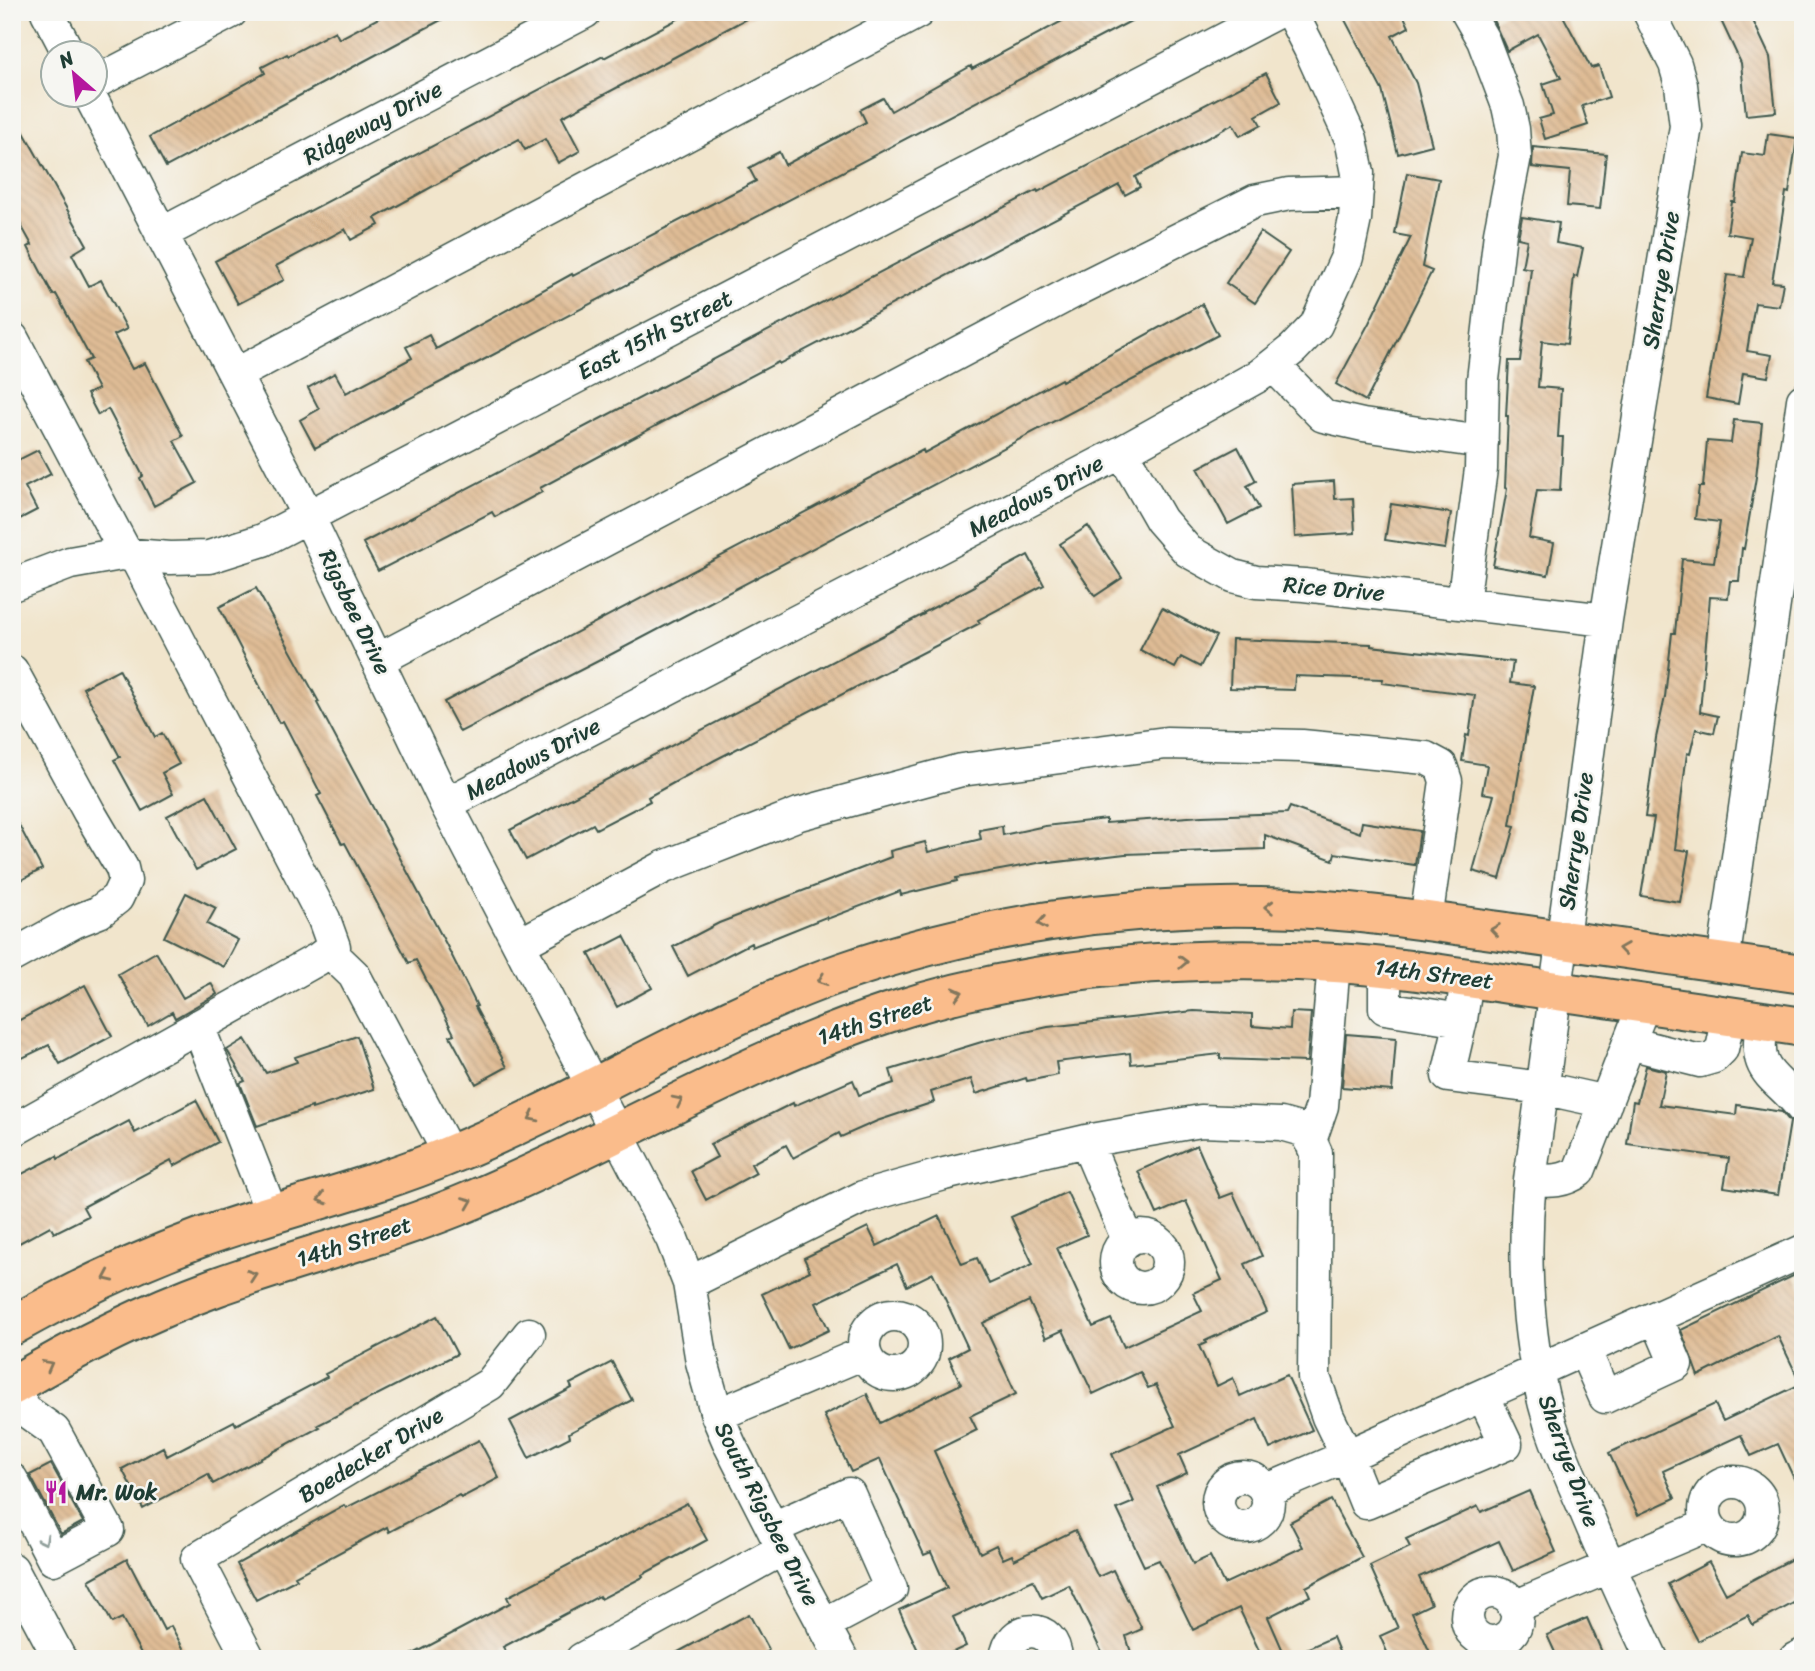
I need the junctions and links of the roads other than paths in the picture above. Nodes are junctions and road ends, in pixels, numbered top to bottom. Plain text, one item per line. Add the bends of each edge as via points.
1 (47, 12) edge
2 (231, 12) edge
3 (585, 12) edge
4 (918, 12) edge
5 (1276, 12) edge
6 (1291, 12) edge
7 (1467, 12) edge
8 (1648, 12) edge
9 (61, 38) edge
10 (108, 76) edge
11 (96, 108) edge
12 (1357, 192) junction
13 (161, 234) junction
14 (12, 338) edge
15 (1273, 365) junction
16 (235, 376) junction
17 (1803, 400) edge
18 (1482, 442) junction
19 (1122, 452) junction
20 (308, 516) junction
21 (131, 555) junction
22 (12, 585) edge
23 (1463, 603) junction
24 (1606, 620) junction
25 (378, 660) junction
26 (12, 671) edge
27 (446, 804) junction
28 (1426, 920) junction
29 (1562, 940) junction
30 (520, 944) junction
31 (329, 951) junction
32 (12, 956) edge
33 (1334, 963) junction
34 (1723, 963) junction
35 (1385, 967) junction
36 (1803, 974) edge
37 (1467, 978) junction
38 (1555, 991) junction
39 (1644, 1004) junction
40 (1746, 1018) junction
41 (1461, 1020) junction
42 (198, 1026) junction
43 (1803, 1027) edge
44 (1629, 1043) junction
45 (594, 1086) junction
46 (1542, 1088) junction
47 (1606, 1102) junction
48 (1803, 1109) edge
49 (12, 1131) edge
50 (617, 1131) junction
51 (1086, 1141) junction
52 (1310, 1141) junction
53 (450, 1155) junction
54 (1530, 1180) junction
55 (272, 1214) junction
56 (1128, 1240) dead end
57 (169, 1250) junction
58 (1803, 1251) edge
59 (689, 1283) junction
60 (188, 1298) junction
61 (1656, 1317) junction
62 (12, 1326) edge
63 (529, 1334) dead end
64 (1584, 1349) junction
65 (864, 1353) dead end
66 (1537, 1370) junction
67 (12, 1386) edge
68 (1483, 1395) junction
69 (717, 1415) junction
70 (1348, 1456) junction
71 (12, 1480) edge
72 (1265, 1491) dead end
73 (1708, 1525) dead end
74 (778, 1538) junction
75 (1609, 1566) junction
76 (12, 1569) edge
77 (1514, 1607) dead end
78 (824, 1625) junction
79 (1803, 1655) edge
80 (60, 1659) edge
81 (249, 1659) edge
82 (582, 1659) edge
83 (842, 1659) edge
84 (1006, 1659) edge
85 (1056, 1659) edge
86 (1652, 1659) edge
87 (1794, 1659) edge

1 - 9 street
2 - 10 street
3 - 13 street, Ridgeway Drive
4 - 16 street
5 - 20 street, East 15th Street
6 - 12 street, Meadows Drive via 1350,139
7 - 18 street via 1508,106 1515,156 1500,233 1483,380
8 - 24 street, Sherrye Drive via 1675,64 1686,126
11 - 13 street, Rigsbee Drive
12 - 15 street, Meadows Drive via 1347,257 1316,325
12 - 25 street via 1289,194 1255,201 1073,292
13 - 16 street, Rigsbee Drive
14 - 21 street
15 - 18 street via 1323,416
15 - 19 street, Meadows Drive
16 - 20 street, Rigsbee Drive
17 - 34 street
18 - 23 street
19 - 23 street, Rice Drive via 1161,520 1188,551 1233,576
19 - 27 street, Meadows Drive
20 - 21 street, East 15th Street via 263,540 209,557
20 - 25 street, Rigsbee Drive
21 - 22 street, East 15th Street via 70,563
21 - 31 street via 324,919 334,947
23 - 24 street, Rice Drive
24 - 29 street, Sherrye Drive
25 - 27 street, Rigsbee Drive
26 - 32 street via 125,881 117,898 99,912
27 - 30 street, Rigsbee Drive
29 -> 28 main road
28 - 30 street via 1446,781 1441,766 1426,758 1302,746 1166,743 961,771 799,814 664,867
28 -> 45 main road via 1219,907 1092,916 970,937 808,985
34 -> 29 main road
29 - 38 street, Sherrye Drive
30 - 45 street, Rigsbee Drive
31 - 42 street
31 - 53 street via 354,975
33 - 35 main road, 14th Street
50 -> 33 main road, 14th Street via 815,1040 891,1012 976,989 1065,972 1153,963
33 - 52 street via 1322,1106
34 - 36 main road
35 - 37 main road, 14th Street
35 - 41 street via 1385,1008
37 - 38 main road, 14th Street
37 - 41 street
38 - 39 main road, 14th Street
38 - 46 street, Sherrye Drive
39 - 40 main road, 14th Street
39 - 44 street
40 - 43 main road, 14th Street
40 - 44 street via 1714,1057 1700,1061
40 - 48 street via 1758,1043 1760,1061
41 - 46 street via 1448,1076
42 - 49 street
42 - 55 street
44 - 47 street
45 - 50 street, Rigsbee Drive
45 -> 53 main road
46 - 47 street
46 - 54 street, Sherrye Drive
47 - 54 street via 1579,1171 1558,1181
50 - 59 street, South Rigsbee Drive
60 -> 50 main road, 14th Street via 431,1217
51 - 52 street via 1201,1121 1281,1124 1306,1131
51 - 56 street
51 - 59 street via 863,1197
52 - 70 street via 1316,1153 1314,1377
53 -> 55 main road
54 - 66 street, Sherrye Drive via 1526,1273
55 - 57 main road
57 - 60 main road
57 -> 62 main road
58 - 61 street
59 - 69 street, South Rigsbee Drive via 702,1362
67 -> 60 main road, 14th Street via 116,1329
61 - 64 street
61 - 64 street via 1676,1364 1605,1397
63 - 81 street, Boedecker Drive via 491,1384 197,1559
64 - 66 street
65 - 69 street
66 - 68 street
66 - 75 street, Sherrye Drive via 1550,1423
71 -> 67 street via 53,1559 108,1530 54,1431 26,1411
68 - 70 street
68 - 70 street via 1506,1444 1366,1503
69 - 74 street, South Rigsbee Drive
70 - 72 street
73 - 75 street
74 - 78 street, South Rigsbee Drive
74 - 78 street via 849,1494 891,1589
74 - 82 street
75 - 77 street
75 - 86 street, Sherrye Drive
76 - 80 street
78 - 83 street, South Rigsbee Drive
79 - 87 street
84 - 85 street via 1015,1636 1031,1631 1052,1642

